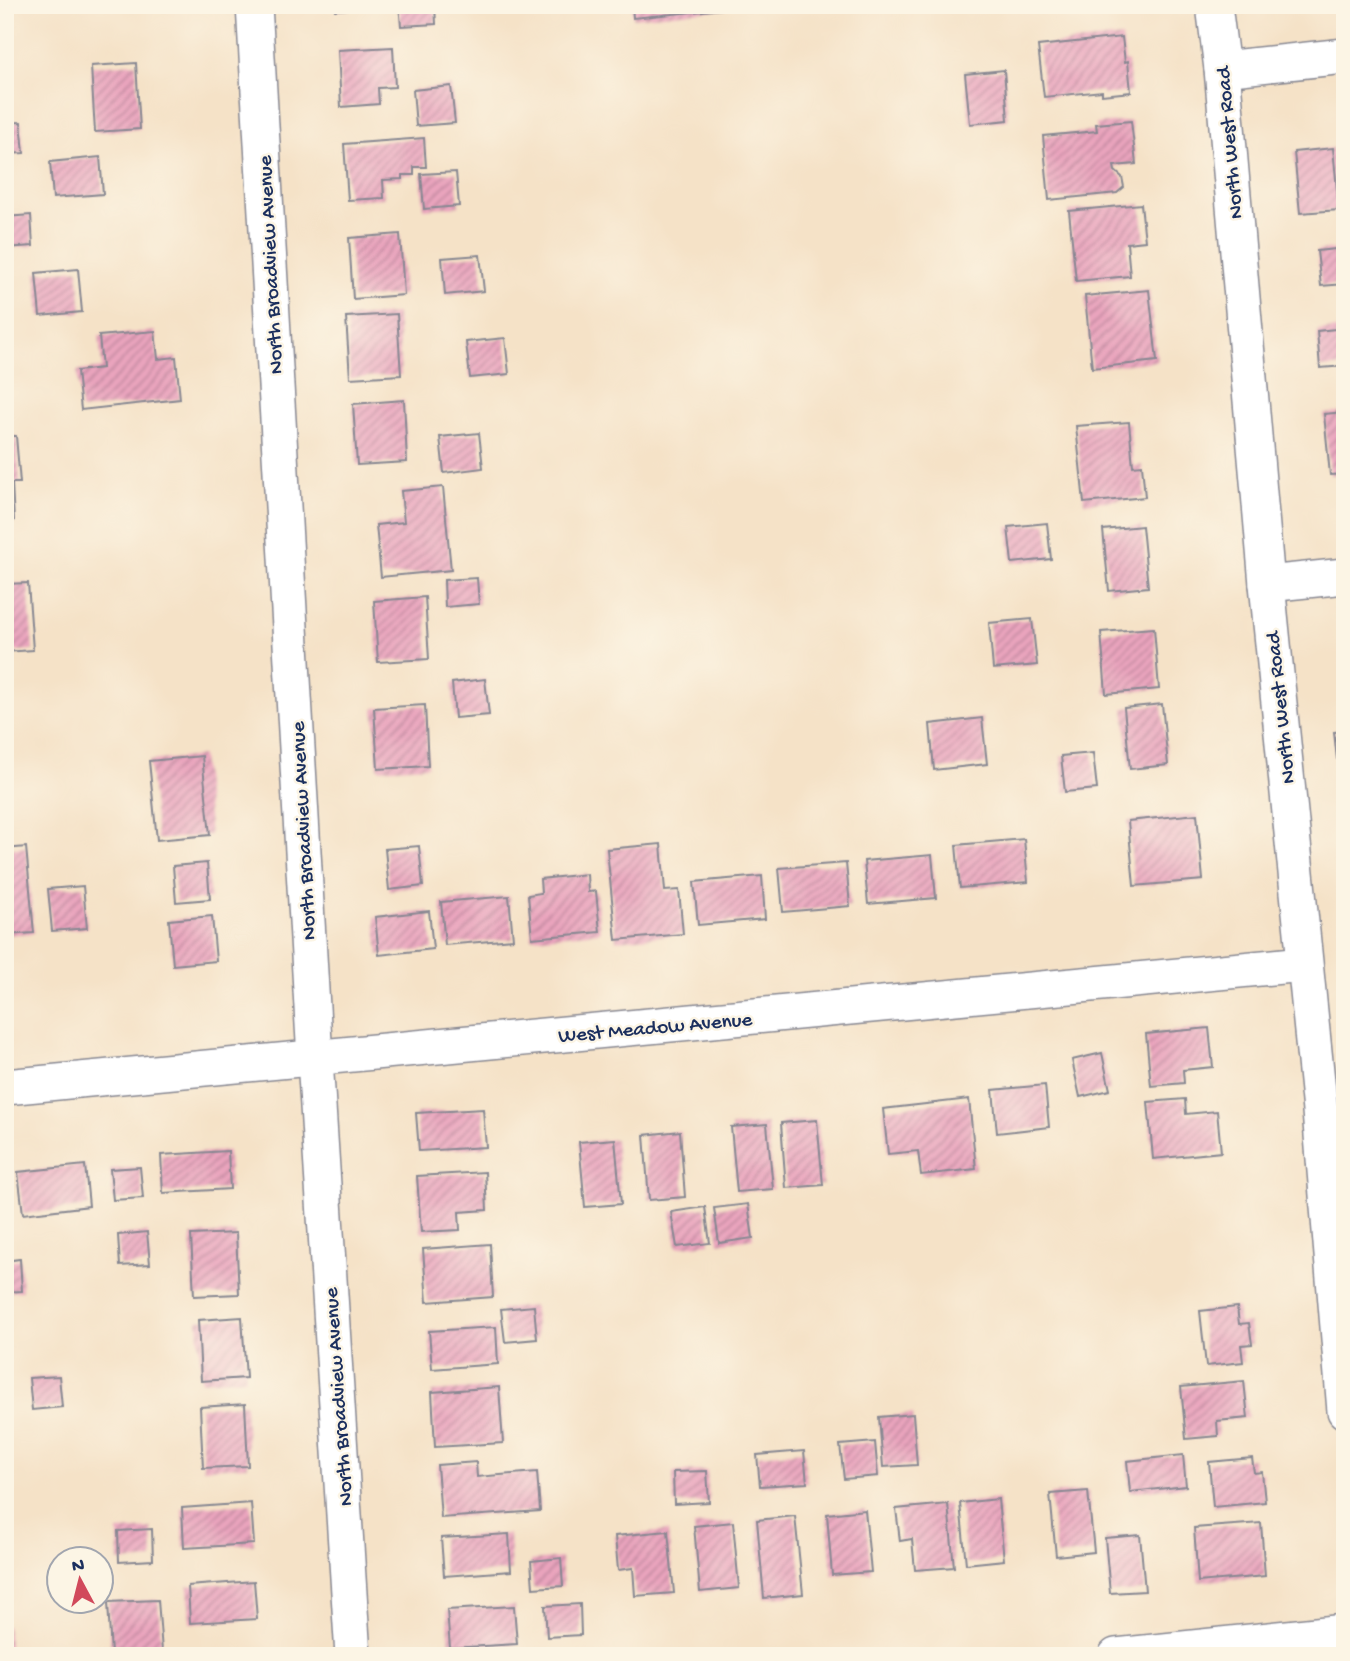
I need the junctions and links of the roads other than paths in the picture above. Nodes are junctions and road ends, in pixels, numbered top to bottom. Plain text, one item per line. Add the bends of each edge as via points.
1 (254, 5) edge
2 (1214, 5) edge
3 (1345, 56) edge
4 (1222, 69) junction
5 (1345, 576) edge
6 (1267, 584) junction
7 (1304, 964) junction
8 (315, 1059) junction
9 (5, 1087) edge
10 (1333, 1109) edge
11 (1345, 1411) edge
12 (1345, 1632) edge
13 (353, 1656) edge
14 (1116, 1656) edge

1 - 8 street, North Broadview Avenue
2 - 4 street, North West Road
3 - 4 street
4 - 6 street, North West Road
5 - 6 street
6 - 7 street, North West Road
7 - 8 street, West Meadow Avenue
7 - 10 street, North West Road
8 - 9 street, West Meadow Avenue
8 - 13 street, North Broadview Avenue
10 - 11 street, North West Road
12 - 14 street

